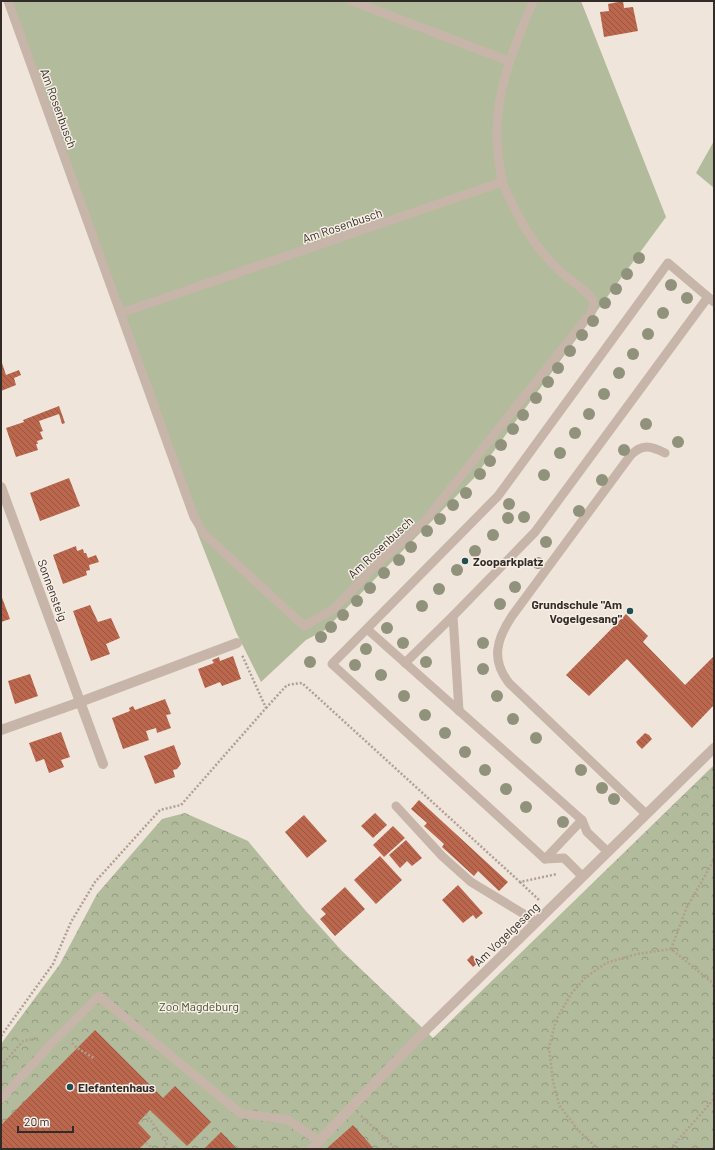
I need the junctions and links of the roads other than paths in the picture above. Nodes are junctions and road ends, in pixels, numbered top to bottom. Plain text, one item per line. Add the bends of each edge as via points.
1 (8, 1) edge
2 (352, 1) edge
3 (533, 1) edge
4 (509, 61) junction
5 (502, 182) junction
6 (711, 299) edge
7 (121, 313) junction
8 (665, 453) dead end
9 (1, 487) edge
10 (453, 616) junction
11 (367, 629) junction
12 (237, 643) road end
13 (405, 663) junction
14 (80, 702) junction
15 (459, 711) junction
16 (1, 730) edge
17 (714, 748) edge
18 (103, 764) dead end
19 (396, 806) dead end
20 (646, 814) junction
21 (582, 820) junction
22 (608, 852) junction
23 (545, 859) junction
24 (582, 876) junction
25 (537, 922) junction
26 (1, 1100) edge
27 (319, 1141) junction
28 (311, 1149) edge

1 - 7 lane, Am Rosenbusch
2 - 4 lane
3 - 4 lane, Am Rosenbusch
4 - 5 lane, Am Rosenbusch via 498,118 497,137
5 - 7 lane, Am Rosenbusch
5 - 7 lane, Am Rosenbusch via 519,219 537,247 560,272 590,296 593,305 591,313 425,521 373,568 334,609 304,626 205,535 194,517
6 - 10 lane via 535,532
6 - 11 lane via 668,263 498,496
8 - 20 lane via 648,446 636,450 630,456 512,616 500,642 497,656 500,671 509,683
9 - 14 street, Sonnensteig
10 - 13 lane
10 - 15 lane
11 - 13 lane
11 - 23 lane via 332,664
12 - 14 street
13 - 15 lane
14 - 16 street
14 - 18 street, Sonnensteig
15 - 21 lane
17 - 20 street, Am Vogelgesang
19 - 25 lane via 442,856 471,882
20 - 22 street, Am Vogelgesang
21 - 22 lane via 588,832
21 - 23 lane
22 - 24 street, Am Vogelgesang
23 - 24 lane via 564,858
24 - 25 street, Am Vogelgesang
25 - 27 street, Am Vogelgesang via 425,1031
26 - 27 lane via 51,1044 100,996 240,1113 288,1120
27 - 28 lane

